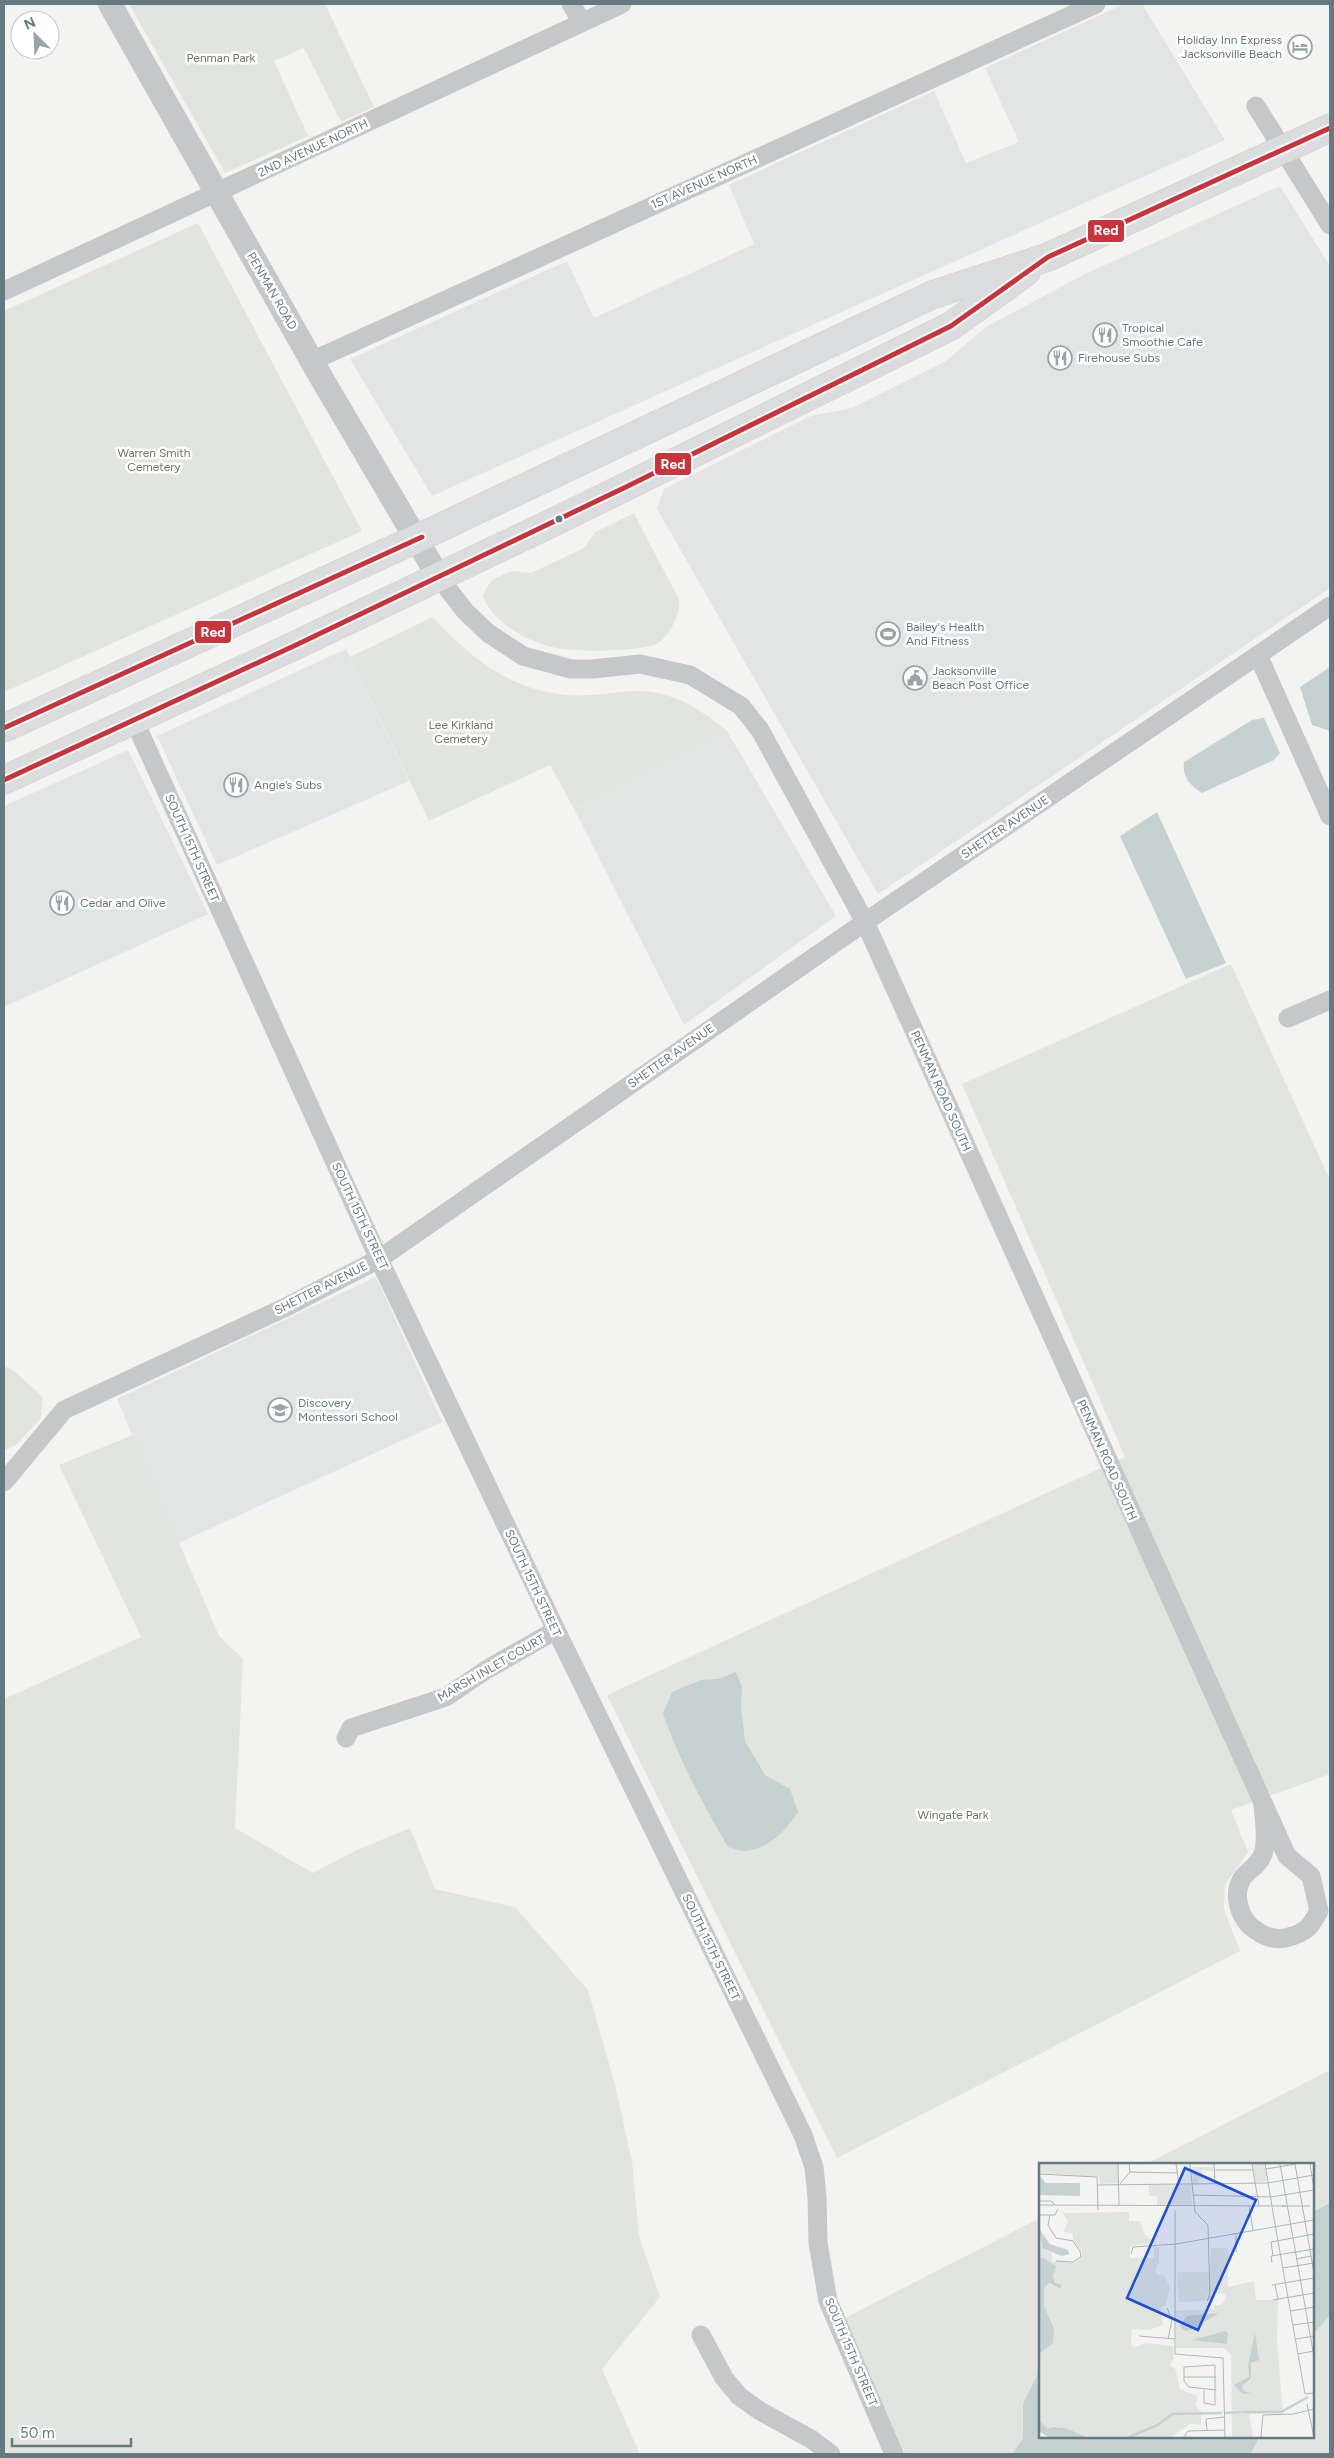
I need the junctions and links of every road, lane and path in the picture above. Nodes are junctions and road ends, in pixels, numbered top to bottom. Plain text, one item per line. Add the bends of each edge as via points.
1 (110, 4) edge
2 (571, 4) edge
3 (622, 4) edge
4 (1096, 4) edge
5 (582, 22) junction
6 (1256, 106) dead end
7 (1330, 128) edge
8 (1283, 149) junction
9 (216, 192) junction
10 (1330, 225) edge
11 (1048, 256) junction
12 (4, 289) edge
13 (312, 360) junction
14 (416, 539) junction
15 (438, 576) junction
16 (1330, 606) edge
17 (1258, 655) junction
18 (134, 720) junction
19 (4, 728) edge
20 (4, 780) edge
21 (1330, 816) edge
22 (865, 922) junction
23 (1330, 1000) edge
24 (1288, 1018) dead end
25 (379, 1258) junction
26 (4, 1482) edge
27 (556, 1630) junction
28 (346, 1738) dead end
29 (1263, 1804) junction
30 (1256, 1866) junction
31 (1300, 1866) junction
32 (701, 2335) dead end
33 (830, 2454) edge
34 (894, 2454) edge

1 - 9 street, PENMAN ROAD
2 - 5 street
3 - 5 street, 2ND AVENUE NORTH
4 - 13 street, 1ST AVENUE NORTH
5 - 9 street, 2ND AVENUE NORTH
6 - 8 street
7 - 8 highway
8 - 10 street
8 - 11 highway
9 - 12 street, 2ND AVENUE NORTH
9 - 13 street, PENMAN ROAD
11 - 14 highway via 932,295
11 - 15 highway via 951,326
13 - 14 street, PENMAN ROAD
14 - 15 street, PENMAN ROAD
14 - 19 highway
15 - 18 highway
15 - 22 street, PENMAN ROAD SOUTH via 488,634 523,656 571,669 640,664 667,669 690,675 741,706 760,730
16 - 17 street, SHETTER AVENUE
17 - 21 street
17 - 22 street, SHETTER AVENUE
18 - 20 highway
18 - 25 street, SOUTH 15TH STREET
22 - 25 street, SHETTER AVENUE
22 - 29 street, PENMAN ROAD SOUTH
23 - 24 street
25 - 26 street, SHETTER AVENUE via 286,1307 64,1410
25 - 27 street, SOUTH 15TH STREET
27 - 28 street, MARSH INLET COURT via 446,1697 351,1728
27 - 34 street, SOUTH 15TH STREET via 803,2134 814,2166 818,2242 828,2301
29 - 30 street, PENMAN ROAD SOUTH via 1265,1842
29 - 31 street, PENMAN ROAD SOUTH via 1286,1856
30 - 31 street via 1284,1860
30 - 31 street, PENMAN ROAD SOUTH via 1243,1878 1238,1892 1238,1908 1249,1926 1264,1936 1281,1940 1304,1933 1320,1911 1311,1876
32 - 33 street via 724,2378 740,2396

